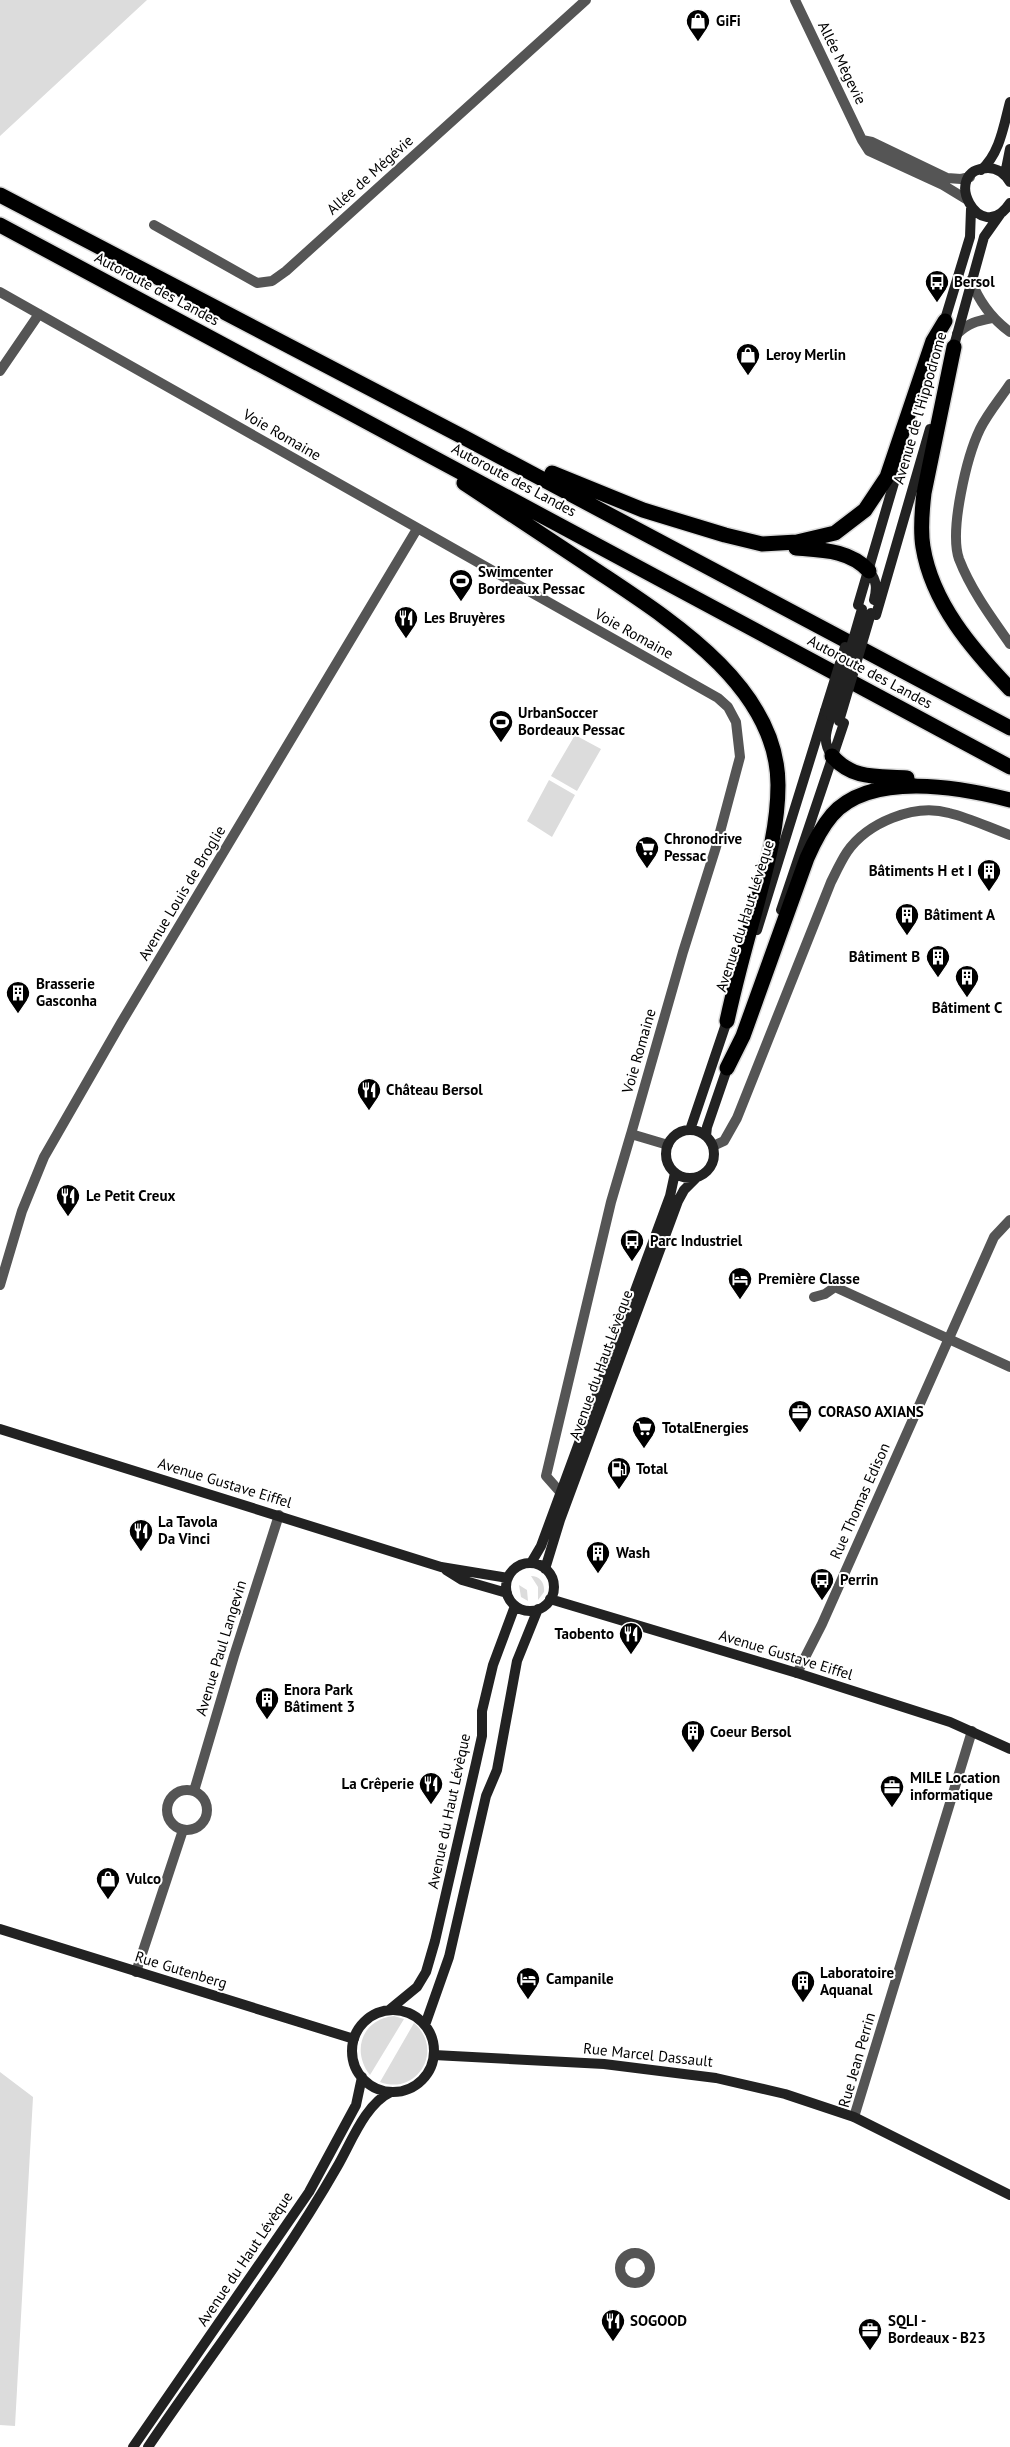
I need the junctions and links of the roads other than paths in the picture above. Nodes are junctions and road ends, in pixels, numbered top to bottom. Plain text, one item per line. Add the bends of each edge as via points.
1 (586, 0) edge
2 (795, 0) edge
3 (1010, 102) edge
4 (862, 140) junction
5 (1010, 149) edge
6 (981, 170) junction
7 (970, 177) junction
8 (1009, 181) edge
9 (0, 195) edge
10 (1010, 203) edge
11 (969, 204) junction
12 (1001, 213) junction
13 (0, 225) edge
14 (154, 225) dead end
15 (971, 280) junction
16 (0, 292) edge
17 (39, 314) junction
18 (992, 318) junction
19 (945, 320) junction
20 (1010, 332) edge
21 (956, 340) junction
22 (0, 371) edge
23 (1010, 384) edge
24 (386, 432) junction
25 (467, 439) junction
26 (417, 529) junction
27 (762, 544) junction
28 (868, 575) junction
29 (867, 611) junction
30 (1010, 644) edge
31 (1010, 689) edge
32 (835, 718) junction
33 (1010, 728) edge
34 (834, 751) junction
35 (1010, 767) edge
36 (974, 791) junction
37 (1010, 800) edge
38 (1010, 835) edge
39 (727, 1021) junction
40 (728, 1068) junction
41 (690, 1130) junction
42 (631, 1134) junction
43 (706, 1136) junction
44 (668, 1145) junction
45 (713, 1146) junction
46 (675, 1173) junction
47 (696, 1178) junction
48 (1010, 1220) edge
49 (0, 1285) edge
50 (814, 1297) dead end
51 (948, 1339) junction
52 (1010, 1367) edge
53 (0, 1429) edge
54 (561, 1493) junction
55 (279, 1515) junction
56 (531, 1563) junction
57 (441, 1567) junction
58 (545, 1569) junction
59 (508, 1578) junction
60 (507, 1593) junction
61 (550, 1600) junction
62 (515, 1606) junction
63 (538, 1609) junction
64 (797, 1673) junction
65 (972, 1731) junction
66 (1010, 1749) edge
67 (194, 1791) junction
68 (183, 1830) junction
69 (0, 1929) edge
70 (136, 1972) junction
71 (389, 2010) junction
72 (424, 2025) junction
73 (354, 2039) junction
74 (434, 2055) junction
75 (362, 2078) junction
76 (391, 2092) junction
77 (854, 2117) junction
78 (1010, 2195) edge
79 (133, 2447) edge
80 (148, 2447) edge

1 - 14 street, Allée de Mégévie via 272,281 257,283
2 - 4 street, Allée Mègevie
3 - 6 main road via 996,150 990,163
4 - 7 street via 948,178
4 - 11 street, Allée Mègevie via 878,156 943,185
5 - 8 main road via 1006,169
6 - 7 main road
6 - 8 main road via 996,170
7 - 11 main road, Avenue de l'Hippodrome via 965,189
9 - 25 highway, Autoroute des Landes
10 - 12 main road, Avenue de l'Hippodrome
11 - 12 main road via 985,216
11 - 19 main road, Avenue de l'Hippodrome via 970,237
12 - 15 main road, Avenue de l'Hippodrome via 986,231
13 - 24 highway, Autoroute des Landes
15 - 18 street
15 - 21 main road, Avenue de l'Hippodrome
16 - 17 street, Voie Romaine
17 - 22 street
17 - 26 street, Voie Romaine
18 - 20 street
18 - 21 street via 965,326
19 - 27 highway via 933,340 887,477 865,510 835,532 796,542
19 - 28 main road, Avenue de l'Hippodrome
21 - 29 main road, Avenue de l'Hippodrome
21 - 31 highway via 924,493 923,546 933,583 946,610
23 - 30 street via 977,437 956,522 956,538 959,557 972,588
24 - 35 highway, Autoroute des Landes
24 - 39 highway via 683,632 718,662 757,712 774,753 778,783 776,814 771,854
25 - 27 highway via 490,444 567,480 643,510
25 - 33 highway, Autoroute des Landes
26 - 42 street, Voie Romaine via 718,698 728,707 736,722 740,757
26 - 49 street, Avenue Louis de Broglie via 53,1140 22,1210
27 - 28 highway via 846,554 856,559
28 - 29 main road, Avenue de l'Hippodrome
28 - 29 main road via 874,578 877,590
29 - 32 main road
29 - 32 main road, bridge
32 - 34 main road, Avenue du Haut Lévèque
32 - 34 main road via 825,738 826,745
32 - 39 main road, Avenue du Haut Lévèque
34 - 36 highway via 853,773 921,779
34 - 40 main road, Avenue du Haut Lévèque
36 - 37 highway
36 - 40 highway via 902,785 861,796 833,814 817,836 807,858 743,1036
38 - 45 street via 948,812 930,811 892,818 874,827 848,851 831,882 737,1118 724,1141
39 - 41 main road, Avenue du Haut Lévèque
40 - 43 main road, Avenue du Haut Lévèque
41 - 43 main road
41 - 44 main road via 677,1134
42 - 44 street
42 - 54 street, Voie Romaine via 610,1202 546,1476
43 - 45 main road
44 - 46 main road via 667,1160
45 - 47 main road via 715,1154 710,1169
46 - 47 main road
46 - 54 main road, Avenue du Haut Lévèque via 670,1196
47 - 58 main road, Avenue du Haut Lévèque via 678,1202 560,1520
48 - 51 street, Rue Thomas Edison via 994,1237
50 - 51 street via 835,1287
51 - 52 street
51 - 64 street, Rue Thomas Edison
53 - 55 main road, Avenue Gustave Eiffel
54 - 56 main road, Avenue du Haut Lévèque
55 - 57 main road, Avenue Gustave Eiffel
55 - 67 street, Avenue Paul Langevin
56 - 58 main road
56 - 59 main road via 517,1567
57 - 59 main road, Avenue Gustave Eiffel
57 - 60 main road, Avenue Gustave Eiffel via 462,1580
58 - 61 main road via 554,1586
59 - 60 main road
60 - 62 main road
61 - 63 main road
61 - 64 main road, Avenue Gustave Eiffel
62 - 63 main road
62 - 71 main road, Avenue du Haut Lévèque via 486,1692 482,1736 426,1972 418,1987
63 - 72 main road, Avenue du Haut Lévèque via 517,1661 497,1770 486,1796 448,1957
64 - 65 main road, Avenue Gustave Eiffel
65 - 66 main road, Avenue Gustave Eiffel
65 - 77 street, Rue Jean Perrin
67 - 68 street via 207,1805 206,1818 197,1828
67 - 68 street via 188,1789 175,1793 168,1804 168,1818
68 - 70 street
69 - 70 main road, Rue Gutenberg
70 - 73 main road, Rue Gutenberg
71 - 72 main road via 413,2014
71 - 73 main road via 367,2019
72 - 74 main road via 432,2039
73 - 75 main road via 352,2053
74 - 76 main road via 422,2080 410,2088
74 - 77 main road, Rue Marcel Dassault via 604,2064 716,2078 786,2094
75 - 76 main road via 374,2087
75 - 79 main road, Avenue du Haut Lévèque via 356,2105 309,2192
76 - 80 main road, Avenue du Haut Lévèque via 381,2096 360,2126 292,2239
77 - 78 main road, Rue Jean Perrin

